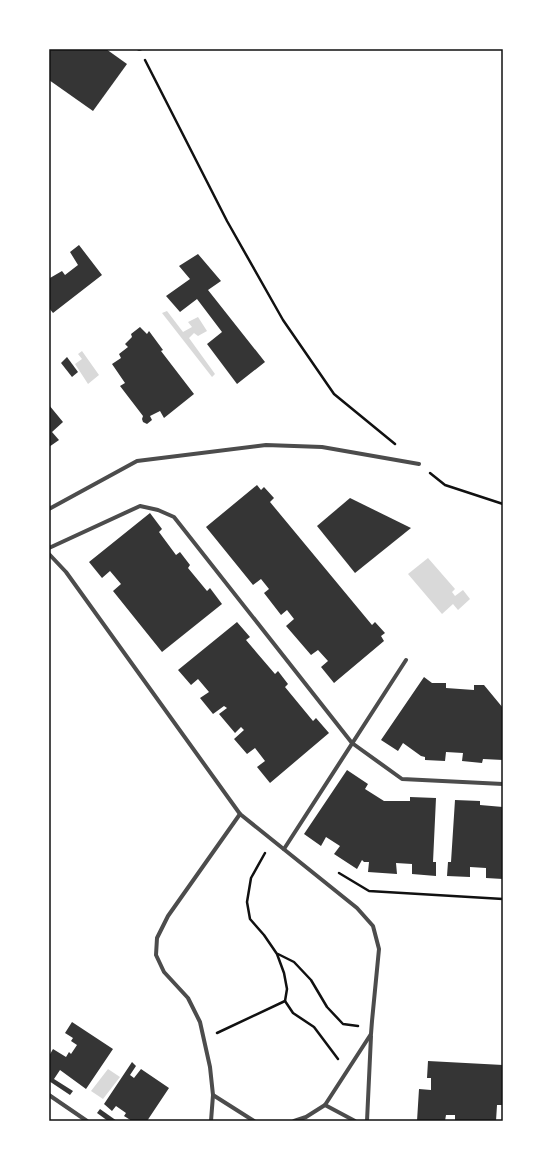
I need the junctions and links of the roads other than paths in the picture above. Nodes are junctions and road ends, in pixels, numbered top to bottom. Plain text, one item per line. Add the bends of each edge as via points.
1 (419, 464) road end
2 (49, 509) edge
3 (49, 548) edge
4 (49, 554) edge
5 (406, 660) dead end
6 (352, 743) junction
7 (503, 784) edge
8 (240, 814) junction
9 (284, 849) junction
10 (371, 1034) junction
11 (49, 1095) edge
12 (213, 1095) junction
13 (325, 1104) junction
14 (87, 1121) edge
15 (212, 1121) edge
16 (254, 1121) edge
17 (294, 1121) edge
18 (355, 1121) edge
19 (367, 1121) edge

1 - 2 street via 322,447 266,445 137,460
3 - 6 street via 140,506 174,517
4 - 8 street via 66,572
5 - 6 street
6 - 7 street via 402,779
6 - 9 street
8 - 9 street
8 - 12 street via 168,916 157,938 156,955 164,972 188,998 200,1022
9 - 10 street via 357,908 372,926 380,949
10 - 13 street
10 - 19 street
11 - 14 street
12 - 15 street
12 - 16 street
13 - 17 street via 306,1117
13 - 18 street

